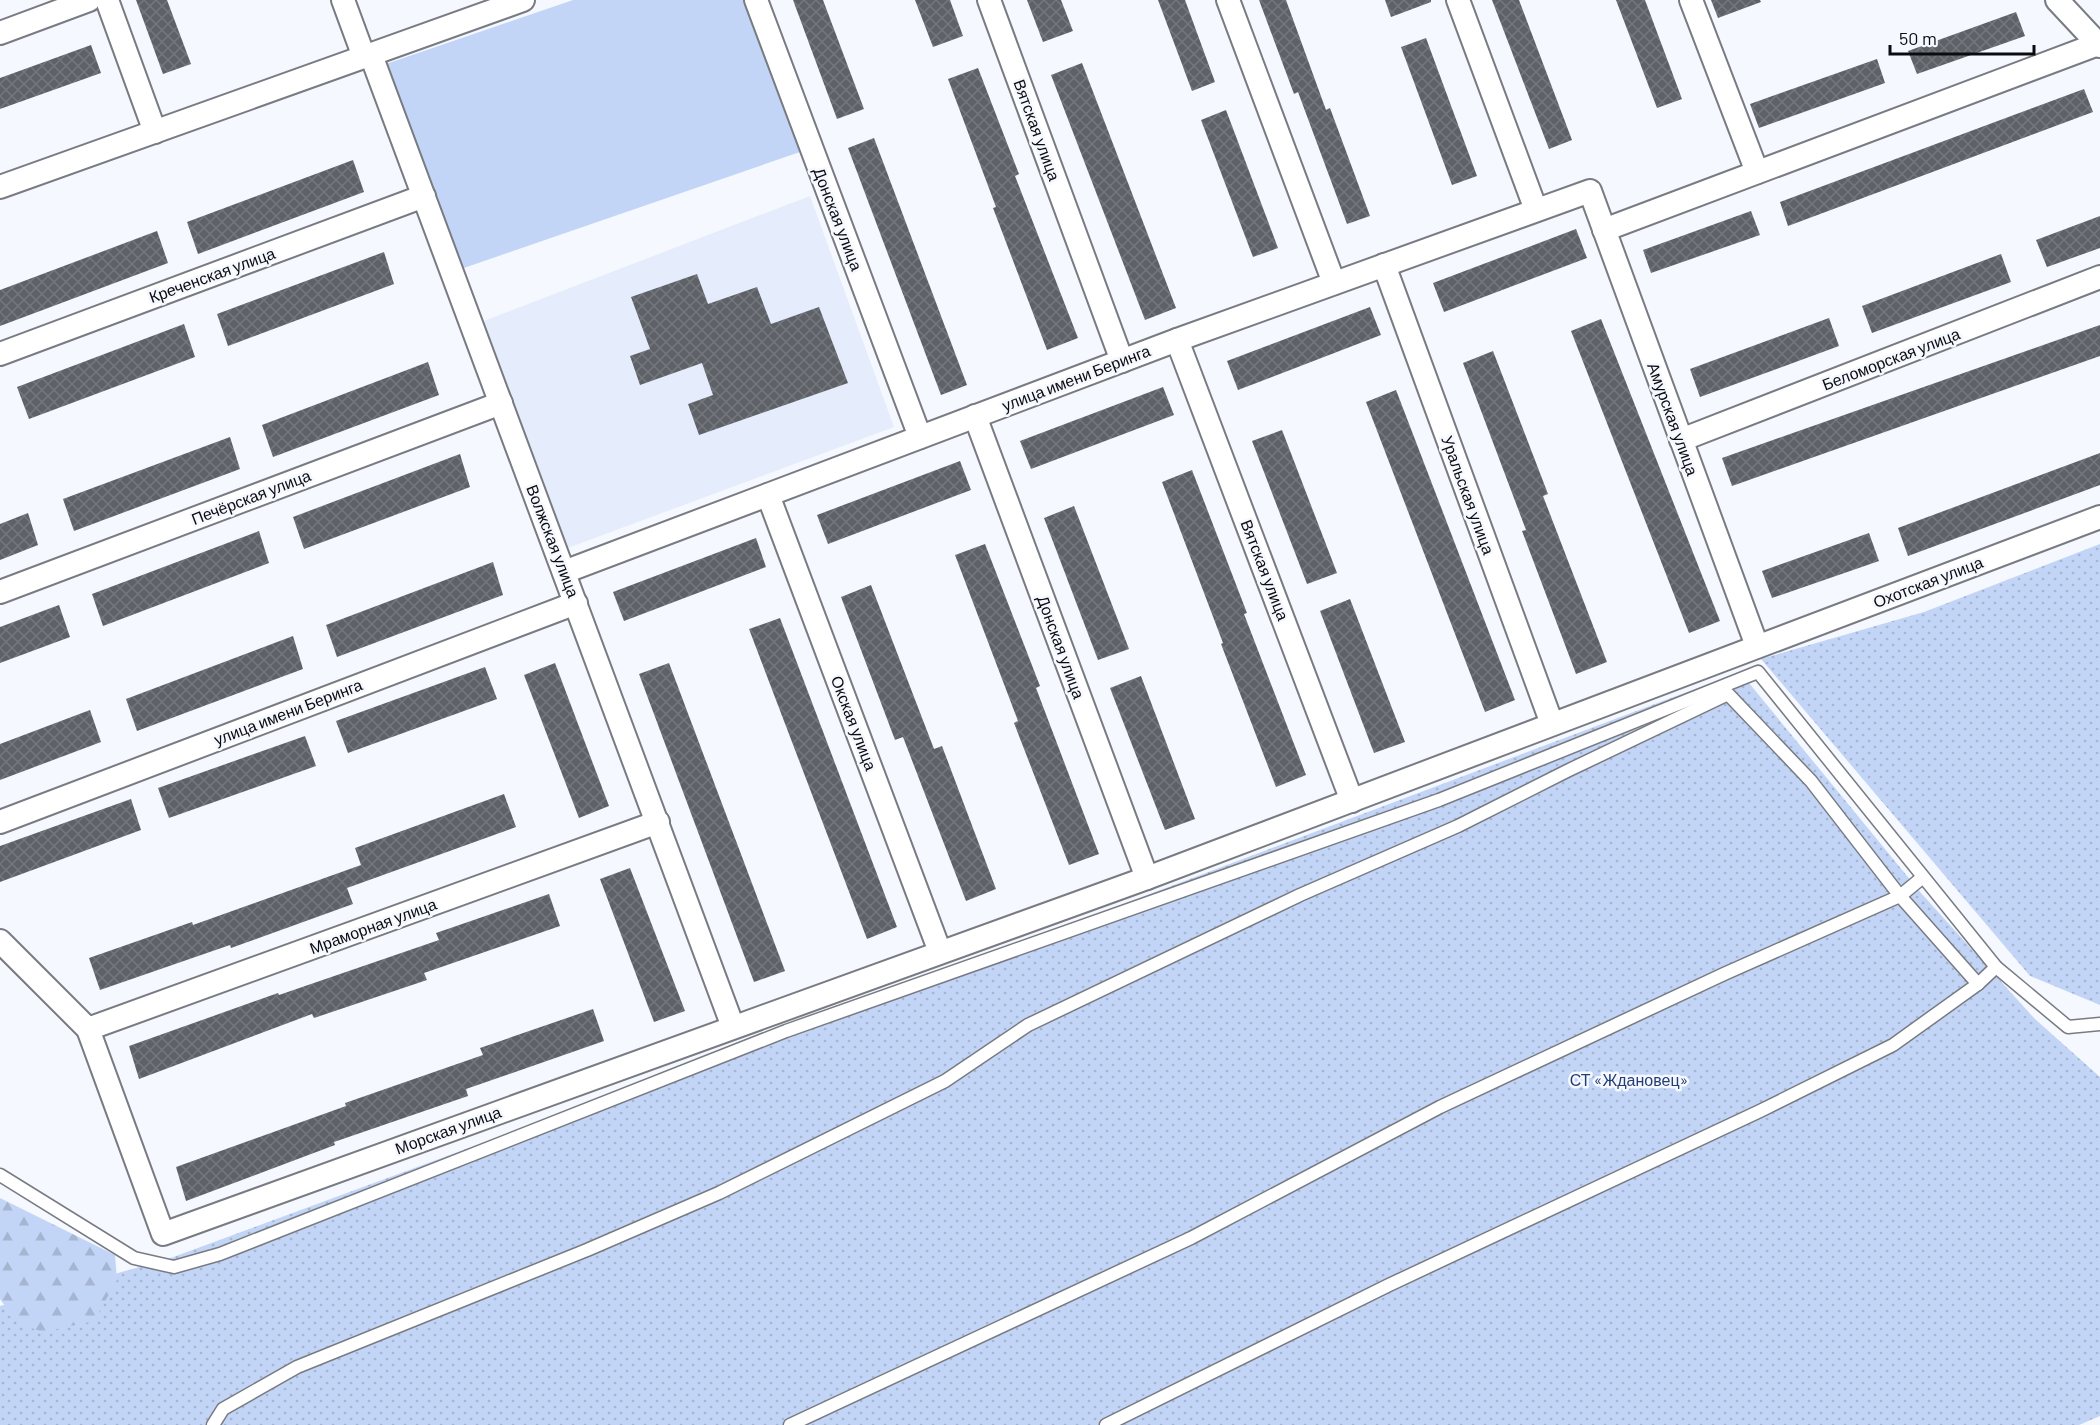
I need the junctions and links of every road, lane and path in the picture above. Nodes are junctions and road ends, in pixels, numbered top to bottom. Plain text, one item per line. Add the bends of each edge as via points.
1 (89, 0) edge
2 (107, 0) edge
3 (343, 0) edge
4 (524, 0) edge
5 (756, 0) edge
6 (988, 0) edge
7 (1228, 0) edge
8 (1458, 0) edge
9 (1691, 0) edge
10 (2057, 0) edge
11 (0, 33) edge
12 (2099, 45) edge
13 (368, 56) junction
14 (155, 132) junction
15 (1757, 172) junction
16 (0, 187) edge
17 (1590, 191) joint
18 (424, 196) junction
19 (1536, 210) junction
20 (1604, 230) junction
21 (1384, 265) junction
22 (2100, 277) edge
23 (1334, 283) junction
24 (1177, 340) junction
25 (0, 354) edge
26 (1122, 361) junction
27 (501, 403) junction
28 (975, 416) junction
29 (920, 437) junction
30 (1682, 440) junction
31 (768, 495) junction
32 (2100, 517) edge
33 (564, 572) junction
34 (0, 592) edge
35 (576, 603) junction
36 (1757, 646) junction
37 (1552, 724) junction
38 (1352, 801) junction
39 (0, 822) edge
40 (658, 822) junction
41 (1923, 877) junction
42 (1147, 878) junction
43 (1900, 896) junction
44 (0, 941) edge
45 (940, 952) junction
46 (1996, 967) junction
47 (1978, 984) junction
48 (2100, 1024) edge
49 (733, 1027) junction
50 (88, 1029) junction
51 (0, 1175) edge
52 (213, 1425) edge
53 (790, 1425) edge
54 (1106, 1425) edge

1 - 11 street
2 - 14 street
3 - 13 street, Волжская улица
4 - 13 street
5 - 29 street, Донская улица
6 - 26 street, Вятская улица
7 - 23 street
8 - 19 street
9 - 15 street
10 - 12 street
12 - 15 street
13 - 14 street
13 - 18 street, Волжская улица
14 - 16 street
15 - 20 street
17 - 19 street, улица имени Беринга
17 - 20 street, Амурская улица
18 - 25 street, Креченская улица
18 - 27 street, Волжская улица
19 - 21 street, улица имени Беринга
20 - 30 street, Амурская улица
21 - 23 street, улица имени Беринга
21 - 37 street, Уральская улица
22 - 30 street, Беломорская улица
23 - 24 street, улица имени Беринга
24 - 26 street, улица имени Беринга
24 - 38 street, Вятская улица
26 - 28 street, улица имени Беринга
27 - 33 street, Волжская улица
27 - 34 street, Печёрская улица
28 - 29 street, улица имени Беринга
28 - 42 street, Донская улица
29 - 31 street, улица имени Беринга
30 - 36 street, Амурская улица
31 - 33 street, улица имени Беринга
31 - 45 street, Окская улица
32 - 36 street, Охотская улица
33 - 35 street, Волжская улица
35 - 39 street, улица имени Беринга
35 - 40 street, Волжская улица
36 - 37 street, Охотская улица
37 - 38 street, Охотская улица
38 - 42 street, Охотская улица
40 - 49 street, Волжская улица
40 - 50 street, Мраморная улица
41 - 43 lane
41 - 46 lane
41 - 51 lane via 1758,672 1439,800 786,1031 220,1254 174,1267 134,1258
42 - 45 street, Морская улица
43 - 47 lane
43 - 52 lane via 1810,781 1728,694 1458,826 1278,905 1028,1025 945,1081 719,1193 297,1367 223,1408
43 - 53 lane via 1440,1107 1191,1238
44 - 50 street
45 - 49 street, Морская улица
46 - 47 lane
46 - 48 lane via 2068,1027
47 - 54 lane via 1893,1045 1389,1285
49 - 50 street, Морская улица via 163,1234

